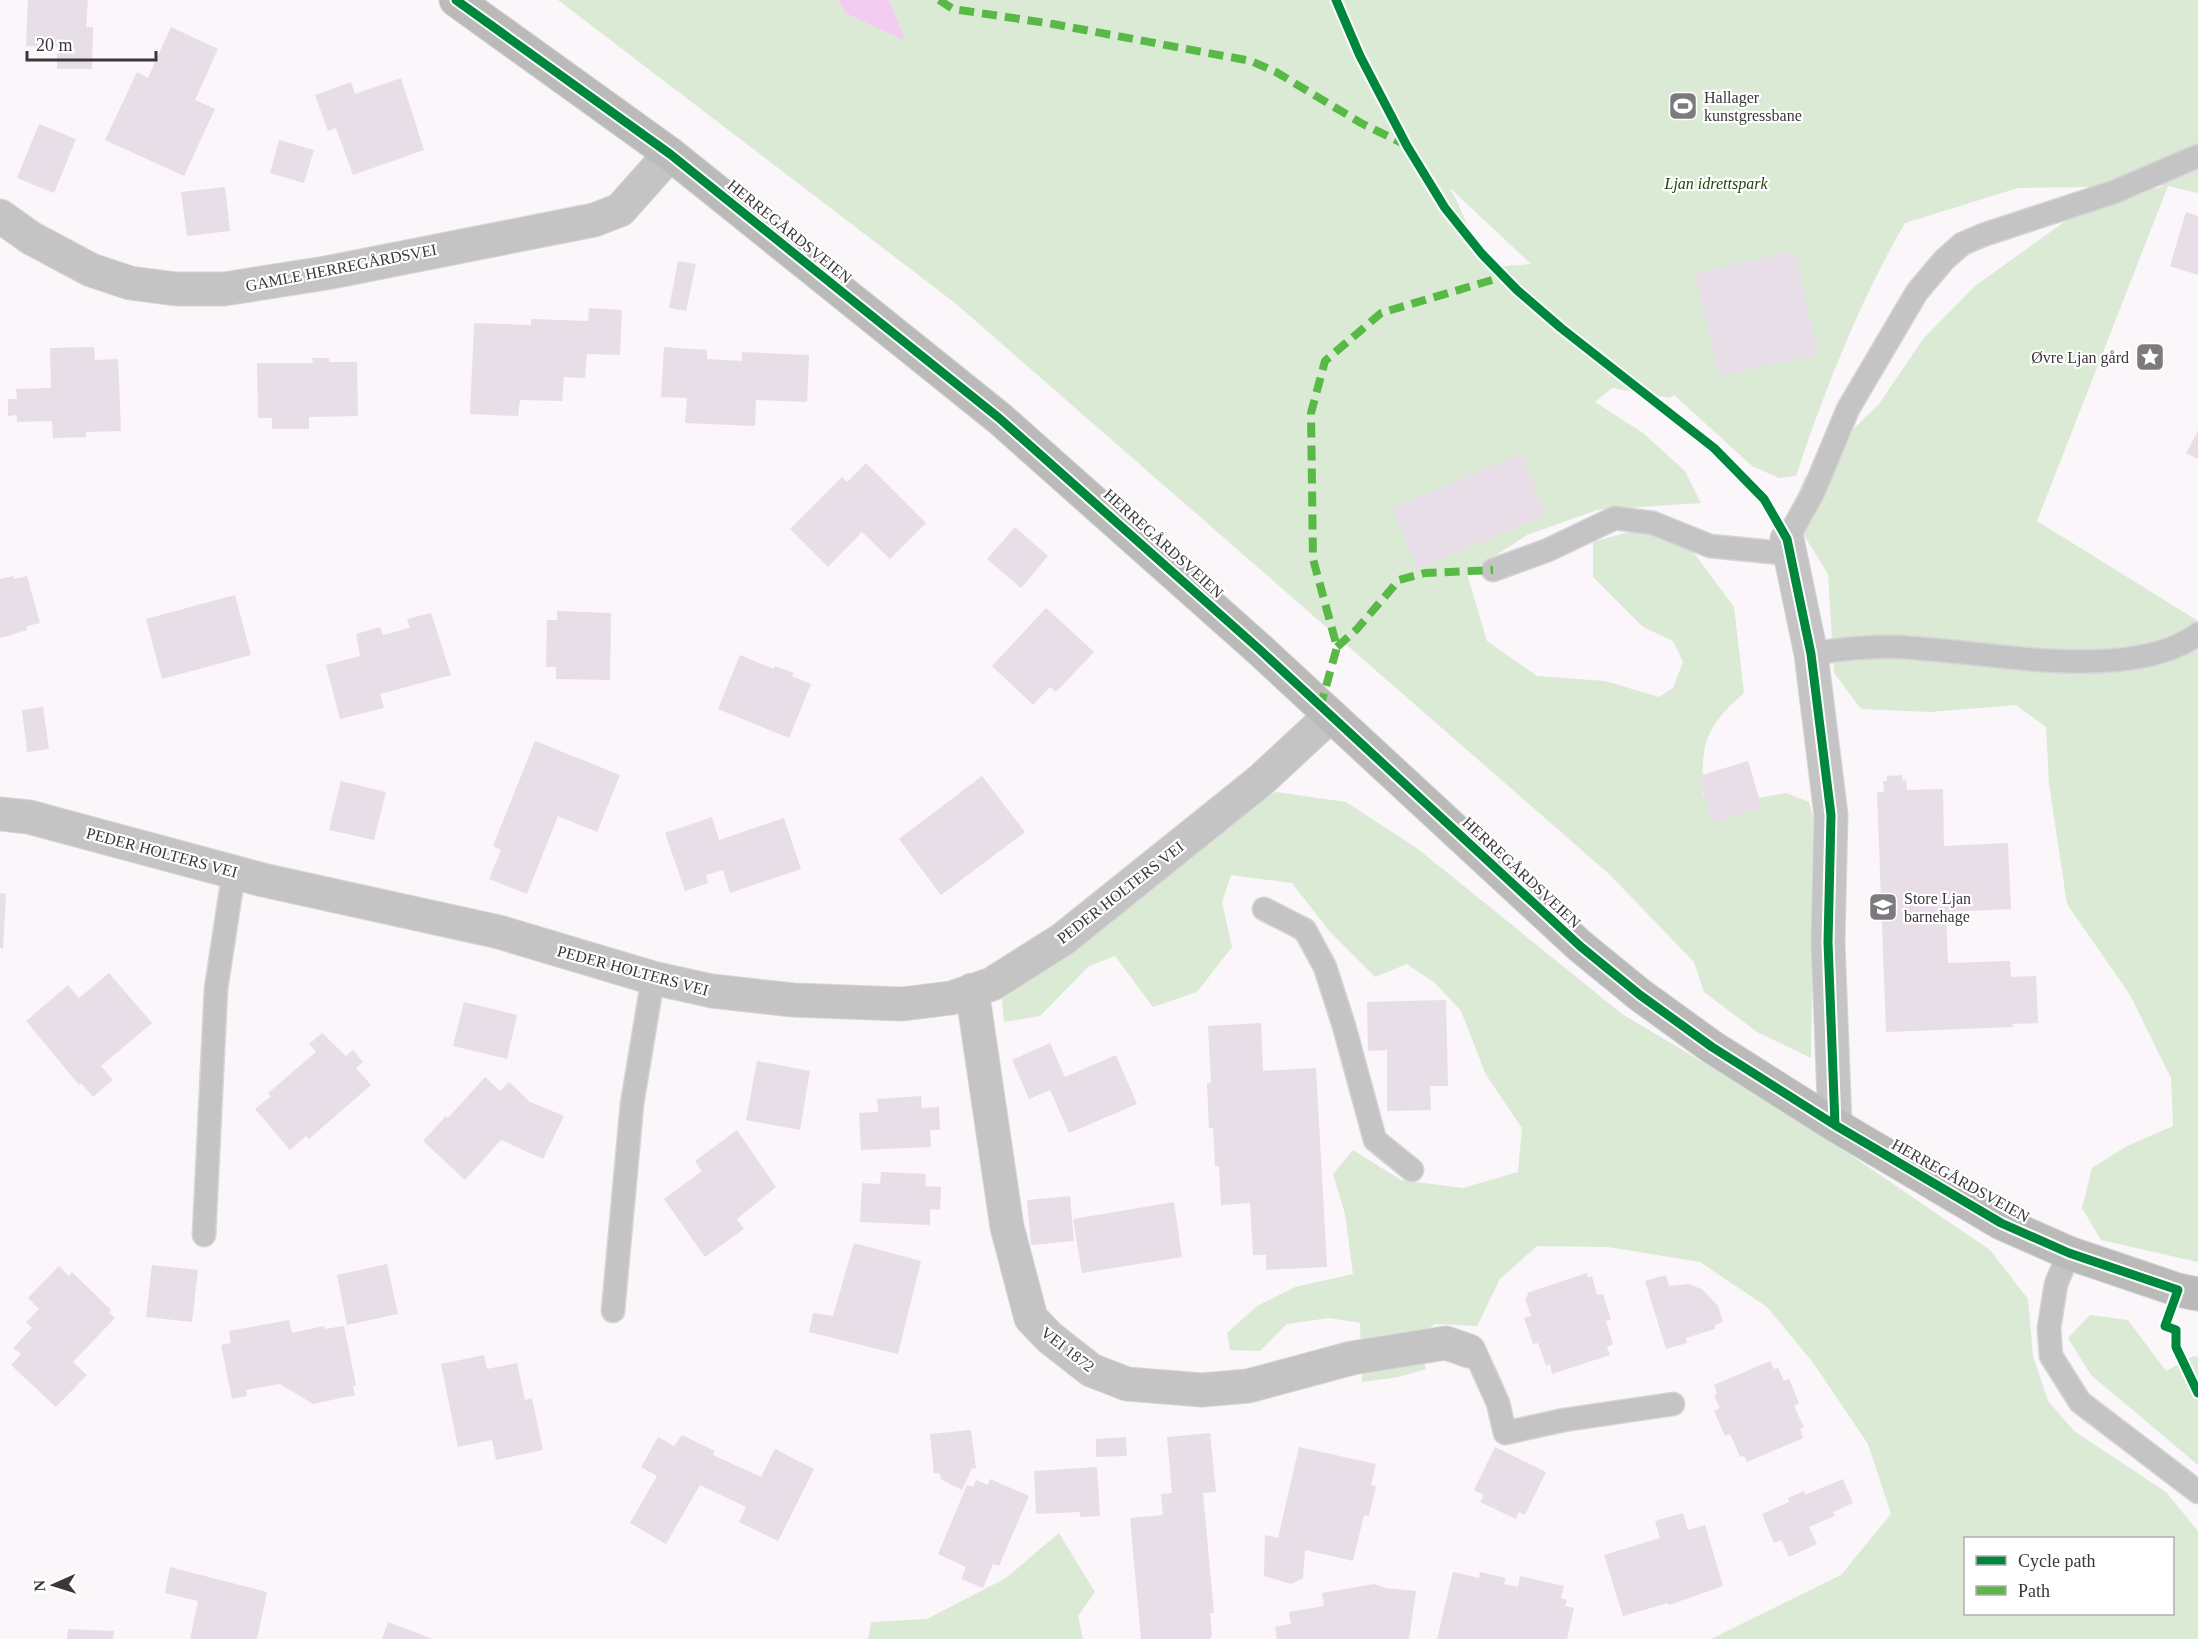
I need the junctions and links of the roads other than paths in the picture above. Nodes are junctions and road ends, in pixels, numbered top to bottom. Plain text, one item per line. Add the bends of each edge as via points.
1 (456, 0) edge
2 (670, 154) junction
3 (2198, 156) edge
4 (0, 216) edge
5 (1789, 547) junction
6 (1493, 570) dead end
7 (2198, 634) edge
8 (1811, 654) junction
9 (1330, 716) junction
10 (0, 814) edge
11 (234, 871) junction
12 (1264, 909) dead end
13 (653, 978) junction
14 (972, 990) junction
15 (1835, 1125) junction
16 (1412, 1170) dead end
17 (204, 1235) dead end
18 (2069, 1252) junction
19 (2198, 1294) edge
20 (613, 1311) dead end
21 (1469, 1351) joint
22 (1673, 1404) dead end
23 (2198, 1492) edge

1 - 2 street, HERREGÅRDSVEIEN
2 - 4 street, GAMLE HERREGÅRDSVEI via 620,210 594,220 224,289 130,284 91,270 31,238
2 - 9 street, HERREGÅRDSVEIEN via 999,418 1131,532
3 - 5 lane via 2114,192 1983,235 1962,244 1944,260 1917,292 1848,409
5 - 6 lane via 1710,546 1653,523 1616,518
5 - 8 street
7 - 8 lane via 2169,650 2121,661 1898,647
8 - 15 street via 1831,815 1828,942
9 - 14 street, PEDER HOLTERS VEI via 1260,781 1063,939 992,984
9 - 15 street, HERREGÅRDSVEIEN via 1598,960 1712,1047
10 - 11 street, PEDER HOLTERS VEI via 29,816
11 - 13 street, PEDER HOLTERS VEI via 499,932
11 - 17 lane via 216,989
12 - 16 lane via 1305,930 1335,996 1375,1140
13 - 14 street, PEDER HOLTERS VEI via 764,998 902,1004 951,998
13 - 20 lane via 632,1104
14 - 21 street, VEI 1872 via 1007,1227 1031,1318 1091,1370 1127,1384 1202,1390 1248,1386 1352,1359 1446,1343
15 - 18 street, HERREGÅRDSVEIEN via 2001,1223
18 - 19 street, HERREGÅRDSVEIEN
18 - 23 lane via 2056,1284 2049,1328 2051,1356 2080,1402
21 - 22 lane via 1475,1352 1498,1403 1505,1433

